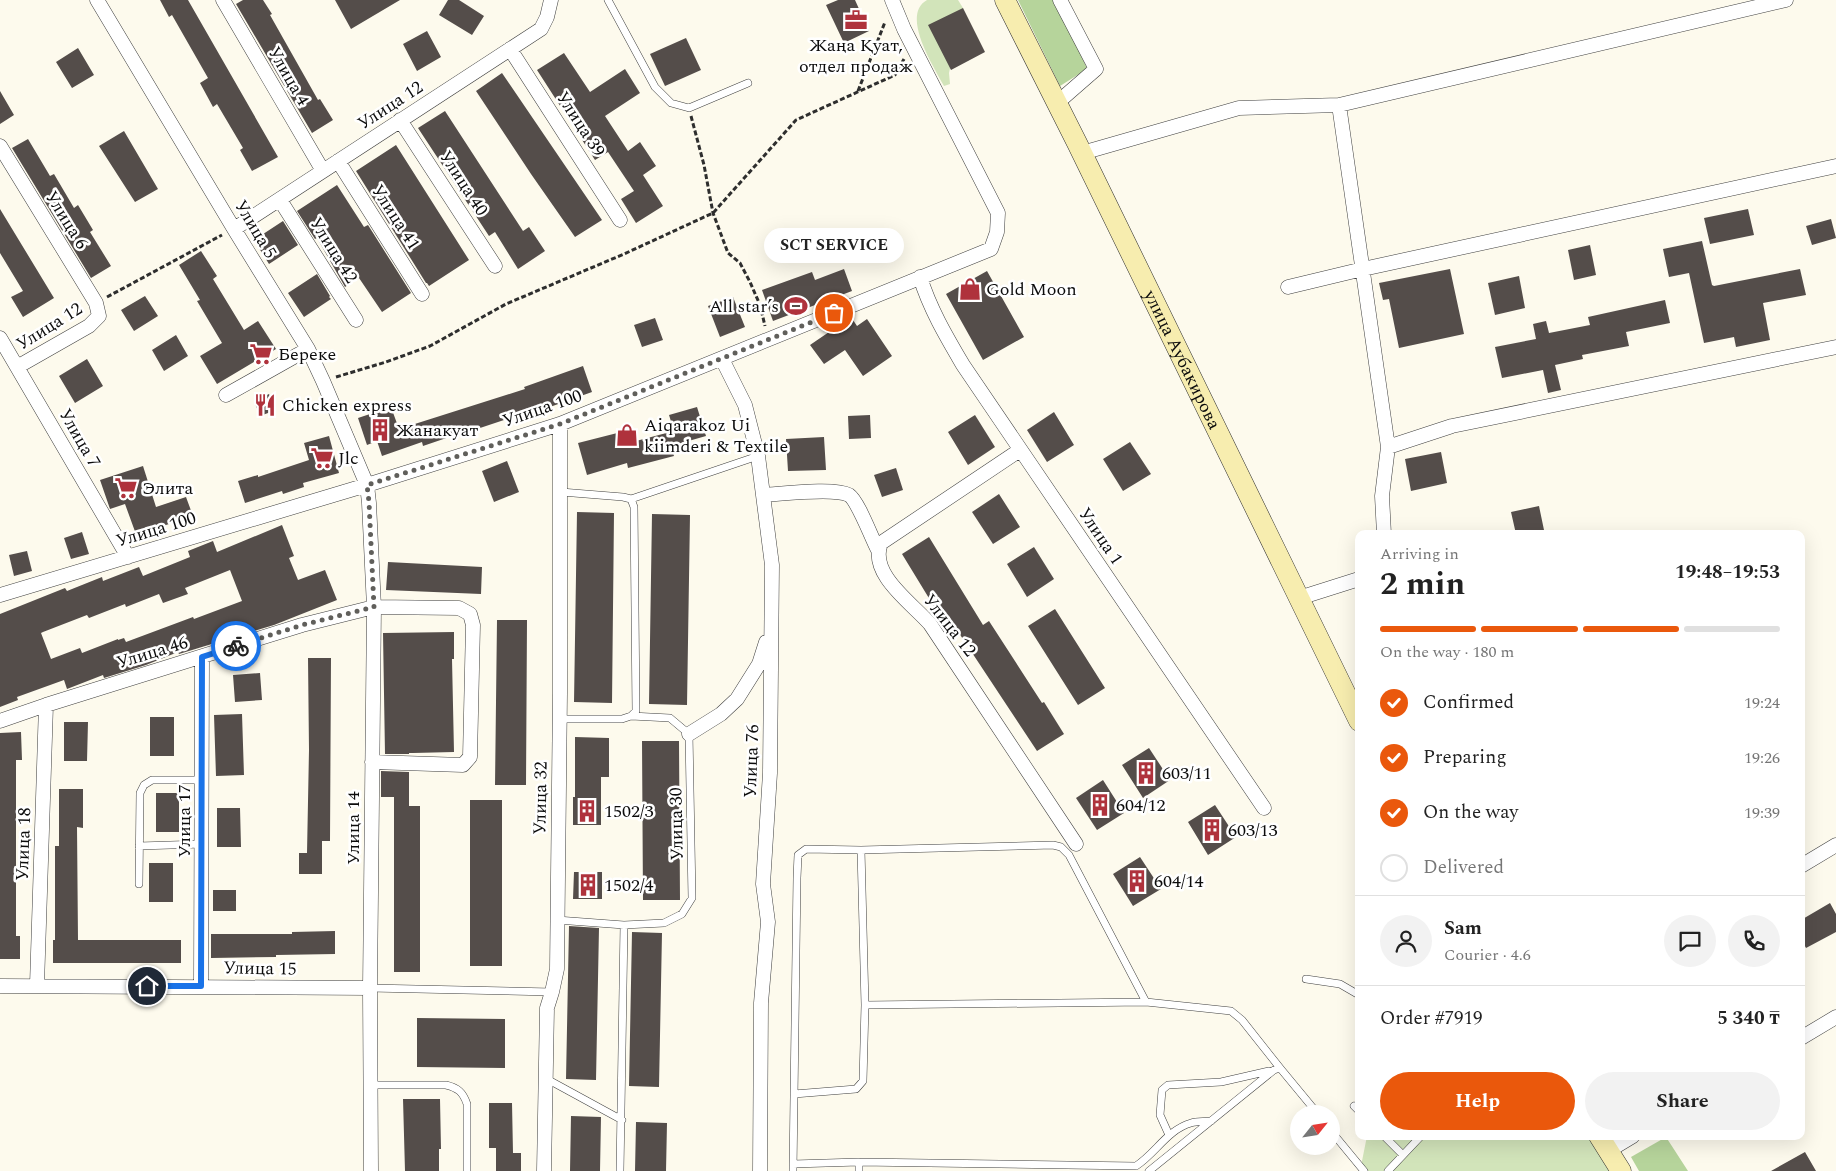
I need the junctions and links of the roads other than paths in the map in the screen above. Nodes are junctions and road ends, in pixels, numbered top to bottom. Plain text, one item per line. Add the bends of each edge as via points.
1 (97, 0) edge
2 (223, 0) edge
3 (551, 0) edge
4 (608, 0) edge
5 (1005, 0) edge
6 (1060, 0) edge
7 (1786, 0) edge
8 (895, 1) edge
9 (510, 49) junction
10 (748, 83) dead end
11 (1057, 103) junction
12 (1339, 105) junction
13 (400, 120) junction
14 (0, 146) edge
15 (1082, 152) junction
16 (338, 161) junction
17 (1836, 166) edge
18 (323, 171) junction
19 (280, 200) junction
20 (620, 220) dead end
21 (234, 229) junction
22 (495, 266) dead end
23 (1363, 269) junction
24 (920, 277) junction
25 (1288, 287) dead end
26 (422, 294) dead end
27 (98, 309) joint
28 (356, 320) dead end
29 (0, 338) edge
30 (1836, 347) edge
31 (308, 349) junction
32 (722, 359) junction
33 (17, 368) junction
34 (226, 395) dead end
35 (560, 424) junction
36 (1388, 447) junction
37 (1020, 450) junction
38 (758, 456) junction
39 (367, 485) junction
40 (561, 492) junction
41 (763, 494) junction
42 (631, 499) junction
43 (1384, 530) edge
44 (878, 550) junction
45 (128, 557) junction
46 (1355, 580) edge
47 (0, 595) edge
48 (1299, 598) junction
49 (374, 607) junction
50 (771, 625) junction
51 (202, 657) junction
52 (46, 705) junction
53 (1355, 713) edge
54 (631, 716) junction
55 (560, 719) junction
56 (0, 721) edge
57 (689, 734) junction
58 (372, 762) junction
59 (203, 780) junction
60 (1264, 808) dead end
61 (202, 844) junction
62 (1076, 844) dead end
63 (1836, 844) edge
64 (139, 846) junction
65 (862, 850) junction
66 (1805, 863) edge
67 (139, 884) dead end
68 (558, 920) junction
69 (624, 925) junction
70 (1306, 979) dead end
71 (37, 985) junction
72 (0, 986) edge
73 (201, 986) junction
74 (370, 988) junction
75 (552, 992) junction
76 (1355, 993) edge
77 (1146, 1002) junction
78 (865, 1005) junction
79 (1836, 1017) edge
80 (1805, 1036) edge
81 (1277, 1069) junction
82 (545, 1078) junction
83 (370, 1085) junction
84 (794, 1094) junction
85 (1310, 1105) edge
86 (622, 1120) junction
87 (1211, 1121) junction
88 (1169, 1135) junction
89 (1388, 1140) edge
90 (1417, 1140) edge
91 (1618, 1140) edge
92 (1340, 1142) edge
93 (1604, 1144) edge
94 (1403, 1154) junction
95 (859, 1162) junction
96 (794, 1167) edge
97 (371, 1171) edge
98 (467, 1171) edge
99 (544, 1171) edge
100 (620, 1171) edge
101 (760, 1171) edge
102 (859, 1171) edge
103 (1149, 1171) edge
104 (1364, 1171) edge
105 (1388, 1171) edge
106 (1621, 1171) edge

1 - 21 street, Улица 5
2 - 18 street, Улица 4
3 - 9 street, Улица 12 via 548,17 541,29
4 - 10 lane via 655,87 671,103 689,108
5 - 11 main road, улица Аубакирова
6 - 11 street via 1096,69
7 - 12 street
8 - 24 street, Улица 100 via 904,29 998,213 998,232 991,249
9 - 13 street, Улица 12
9 - 20 street, Улица 39
11 - 15 main road, улица Аубакирова
12 - 15 street via 1239,108
12 - 23 street
13 - 16 street, Улица 12
13 - 22 street, Улица 40
14 - 27 street, Улица 6
15 - 48 main road, улица Аубакирова
16 - 18 street, Улица 12
16 - 26 street, Улица 41
17 - 23 street
18 - 19 street, Улица 12
19 - 21 street, Улица 12
19 - 28 street, Улица 42
21 - 31 street, Улица 5
23 - 25 street
23 - 36 street
24 - 32 street, Улица 100
24 - 37 street, Улица 1 via 937,321
27 - 33 street, Улица 12 via 89,326
29 - 33 street, Улица 7
30 - 36 street via 1452,426
31 - 34 street
31 - 39 street, Улица 5
32 - 35 street, Улица 100
32 - 38 street, Улица 76 via 745,405
33 - 45 street, Улица 7
35 - 39 street, Улица 100
35 - 40 street, Улица 32
36 - 43 street via 1382,496
37 - 44 street via 886,538
37 - 60 street, Улица 1
38 - 41 street, Улица 76
38 - 42 lane
39 - 45 street, Улица 100
39 - 49 street, Улица 14
40 - 42 lane
40 - 55 street, Улица 32
41 - 44 street, Улица 12 via 835,491 849,496
41 - 50 street, Улица 76 via 772,565
42 - 54 lane via 634,508 636,711
44 - 62 street, Улица 12 via 879,560 893,587 930,624
45 - 47 street, Улица 100
46 - 48 street
48 - 53 main road, улица Аубакирова
49 - 51 street, Улица 46 via 302,625
49 - 58 street, Улица 14
49 - 58 street, Улица 46 via 459,608 470,614 472,624 470,757 463,765
50 - 57 street via 760,664 736,699 721,714
50 - 101 street, Улица 76 via 770,773 763,884 768,922 761,1003
51 - 52 street, Улица 46
51 - 59 street, Улица 17
52 - 56 street, Улица 46
52 - 71 street, Улица 18
54 - 55 lane via 622,719
54 - 57 lane via 670,718
55 - 68 street, Улица 32
57 - 69 lane, Улица 30 via 692,898 682,914 664,923
58 - 74 street, Улица 14
59 - 61 street, Улица 17
59 - 64 lane via 152,780 144,785 140,793
61 - 64 lane
61 - 73 street, Улица 17
63 - 66 street
64 - 67 lane
65 - 77 lane via 1060,847 1069,855
65 - 78 lane
65 - 84 lane via 806,849 798,854
68 - 69 lane, Улица 30
68 - 75 street, Улица 32 via 557,969
69 - 86 lane
70 - 76 lane via 1340,984
71 - 72 street, Улица 15
71 - 73 street, Улица 15
73 - 74 street, Улица 15
74 - 75 lane
74 - 83 street, Улица 14
75 - 82 street, Улица 32 via 547,1008
77 - 78 lane
77 - 81 lane via 1231,1011 1242,1020
78 - 84 lane via 863,1081 856,1088
79 - 80 street
81 - 85 lane
81 - 87 lane
81 - 88 lane via 1221,1082 1168,1085 1162,1090 1160,1115
82 - 86 lane
82 - 99 street, Улица 32
83 - 97 street, Улица 14
83 - 98 lane via 446,1085 464,1094 467,1104
84 - 96 lane
86 - 100 lane
87 - 88 lane via 1191,1123
87 - 103 lane
88 - 95 lane via 1136,1166
89 - 94 lane
90 - 94 lane
91 - 93 street
92 - 104 lane
93 - 106 main road
94 - 105 lane
95 - 96 lane
95 - 102 lane

